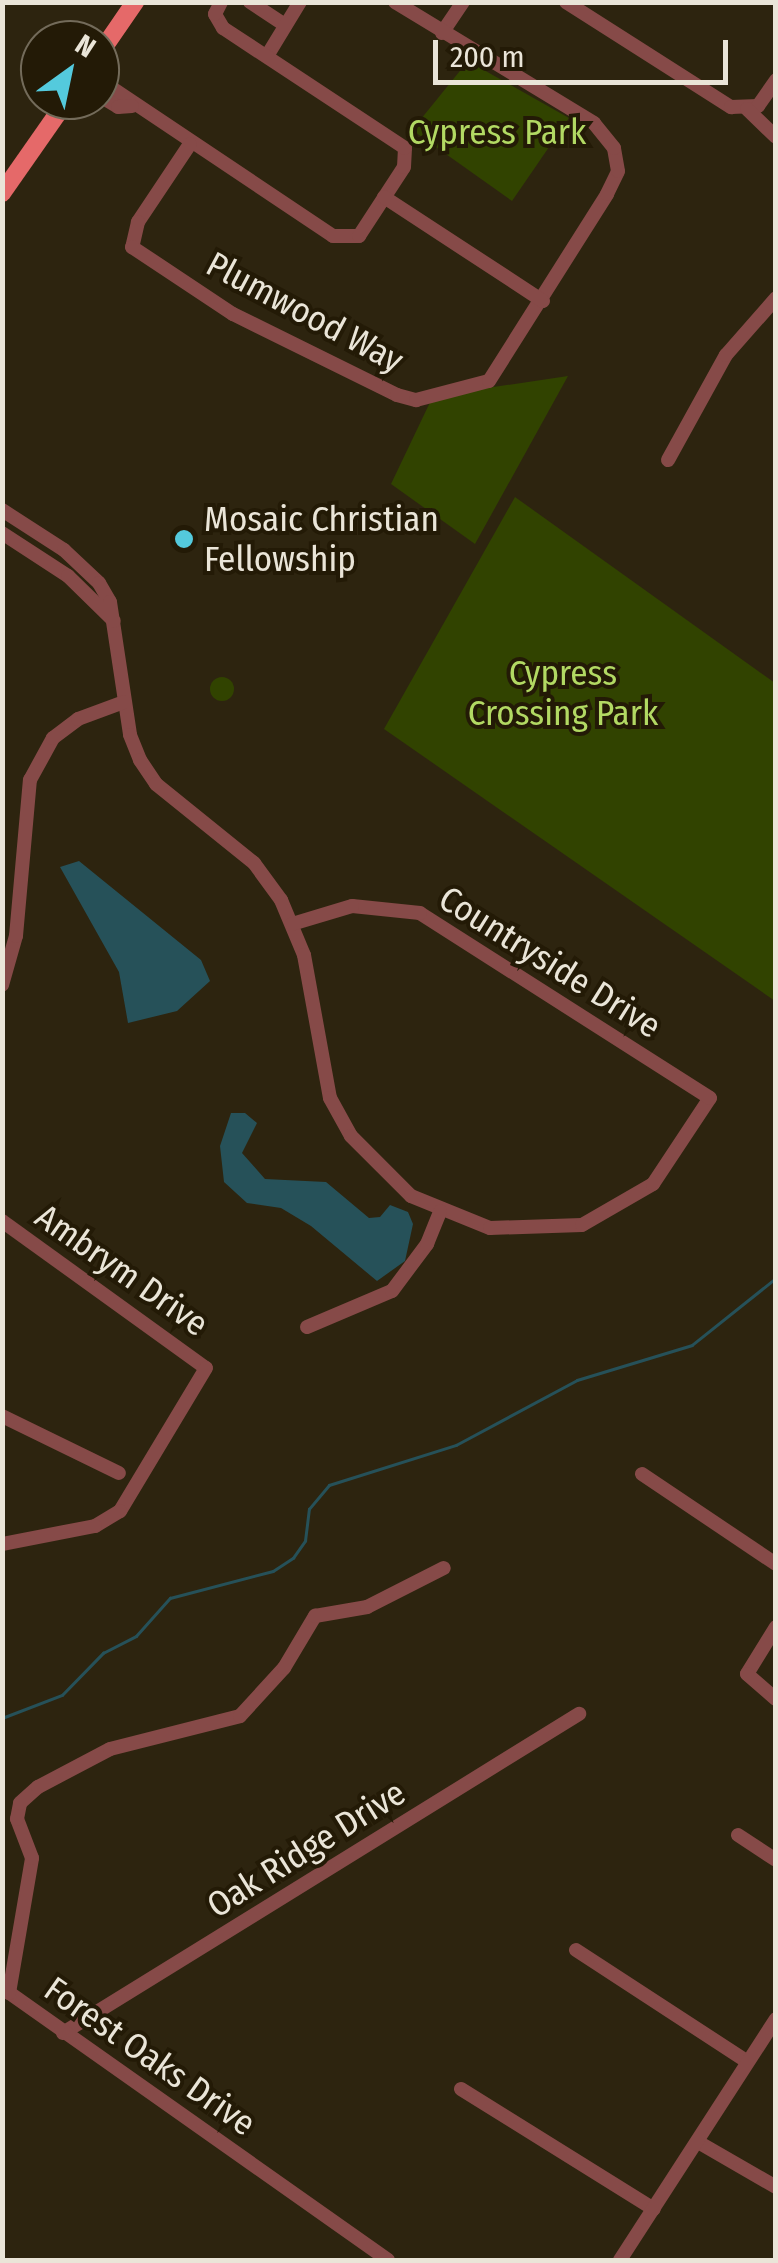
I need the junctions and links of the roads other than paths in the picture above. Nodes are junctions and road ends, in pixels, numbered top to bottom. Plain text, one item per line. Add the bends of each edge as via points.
1 (221, 2) edge
2 (250, 2) edge
3 (300, 2) edge
4 (394, 2) edge
5 (462, 2) edge
6 (566, 2) edge
7 (286, 25) junction
8 (442, 33) junction
9 (267, 56) junction
10 (776, 80) edge
11 (120, 96) edge
12 (132, 106) junction
13 (120, 107) edge
14 (747, 109) junction
15 (53, 120) edge
16 (776, 137) edge
17 (190, 144) junction
18 (2, 192) edge
19 (384, 196) junction
20 (776, 298) edge
21 (542, 300) junction
22 (668, 460) dead end
23 (2, 510) edge
24 (2, 533) edge
25 (114, 621) junction
26 (124, 702) junction
27 (292, 924) junction
28 (2, 985) edge
29 (440, 1211) junction
30 (2, 1221) edge
31 (307, 1327) dead end
32 (2, 1416) edge
33 (119, 1473) dead end
34 (642, 1474) dead end
35 (2, 1544) edge
36 (776, 1564) edge
37 (444, 1568) dead end
38 (776, 1627) edge
39 (776, 1699) edge
40 (579, 1714) dead end
41 (738, 1834) dead end
42 (776, 1860) edge
43 (576, 1950) dead end
44 (6, 1993) edge
45 (776, 2019) edge
46 (63, 2033) junction
47 (746, 2061) junction
48 (461, 2088) dead end
49 (698, 2142) junction
50 (776, 2187) edge
51 (654, 2210) junction
52 (388, 2260) edge
53 (620, 2260) edge

1 - 9 street via 215,14 222,28
2 - 7 street
3 - 7 street
4 - 8 street, Plumwood Way
5 - 8 street
6 - 14 street via 730,108
7 - 9 street
8 - 21 street, Plumwood Way via 594,124 614,148 618,172
9 - 19 street via 405,148 404,167
10 - 14 street via 758,106
11 - 12 street
12 - 13 street
12 - 17 street
14 - 16 street
15 - 18 main road
17 - 19 street via 346,239 358,236
17 - 21 street, Plumwood Way via 131,238 132,247 233,314 416,400 489,381
19 - 21 street
20 - 22 street via 726,356
23 - 25 street via 84,566 110,602
24 - 25 street via 68,576
25 - 26 street
26 - 27 street via 130,735 156,784 254,864
26 - 28 street via 78,719 53,738 30,780 16,936
27 - 29 street via 330,1098 374,1164
27 - 29 street, Countryside Drive via 352,906 420,912 710,1098 652,1184 582,1225 490,1228
29 - 31 street via 428,1244 392,1291
30 - 35 street, Ambrym Drive via 206,1368 120,1511 95,1526
32 - 33 street
34 - 36 street
37 - 44 street, Forest Oaks Drive via 367,1607 307,1621 284,1668 240,1716 110,1748 20,1803 18,1819 32,1858
38 - 39 street via 747,1674
40 - 46 street, Oak Ridge Drive
41 - 42 street
43 - 47 street
44 - 46 street, Forest Oaks Drive
45 - 47 street
46 - 52 street, Forest Oaks Drive
47 - 49 street
48 - 51 street
49 - 50 street
49 - 51 street
51 - 53 street

